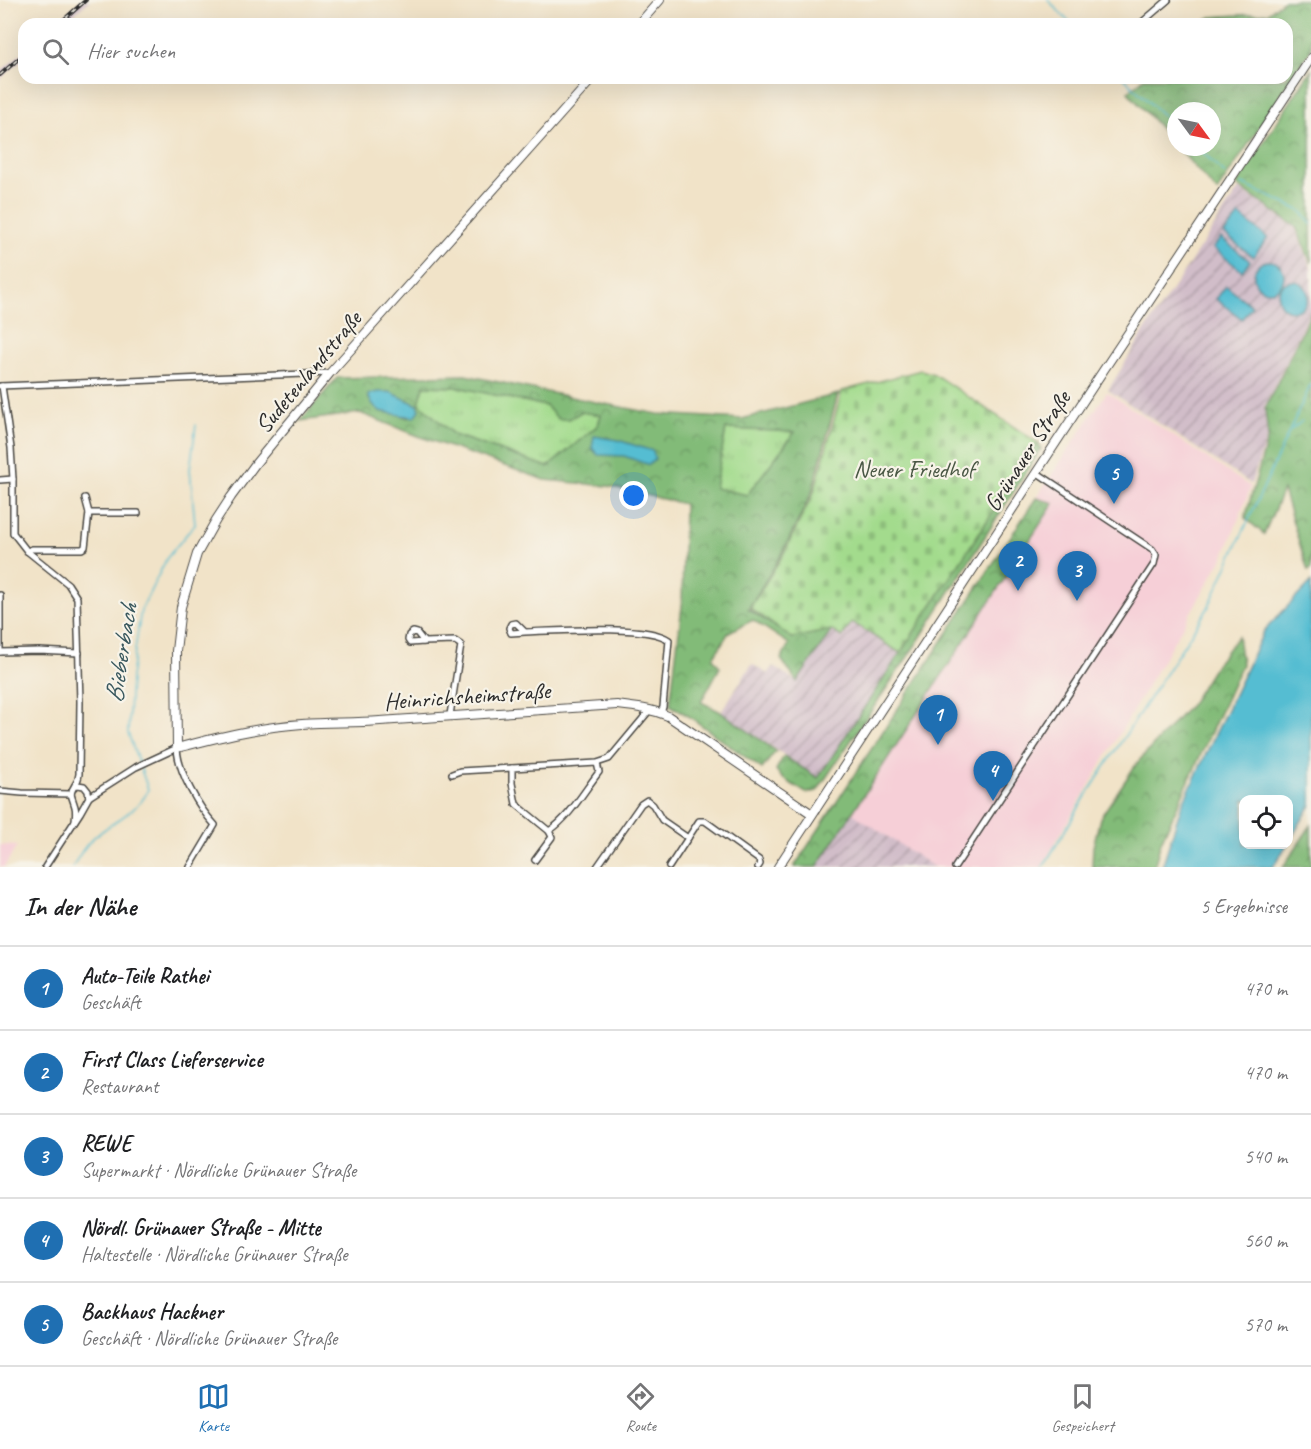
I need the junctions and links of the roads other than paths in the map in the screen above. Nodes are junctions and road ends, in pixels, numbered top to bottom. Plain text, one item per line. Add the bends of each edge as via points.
1 (660, 0) edge
2 (1168, 0) edge
3 (644, 18) edge
4 (1147, 18) edge
5 (1311, 58) edge
6 (588, 84) edge
7 (330, 373) junction
8 (1, 386) edge
9 (1036, 472) junction
10 (13, 479) junction
11 (0, 480) edge
12 (85, 498) dead end
13 (89, 513) junction
14 (138, 513) dead end
15 (27, 551) junction
16 (0, 595) edge
17 (525, 632) dead end
18 (424, 642) dead end
19 (0, 652) edge
20 (80, 653) junction
21 (650, 711) junction
22 (661, 713) junction
23 (450, 715) junction
24 (177, 748) junction
25 (597, 764) junction
26 (79, 766) junction
27 (512, 768) junction
28 (452, 774) dead end
29 (105, 785) junction
30 (75, 786) junction
31 (86, 787) junction
32 (0, 791) edge
33 (71, 794) junction
34 (87, 799) junction
35 (75, 802) junction
36 (812, 814) junction
37 (74, 822) junction
38 (549, 831) junction
39 (688, 838) junction
40 (535, 860) dead end
41 (45, 867) edge
42 (190, 867) edge
43 (597, 867) edge
44 (669, 867) edge
45 (758, 867) edge
46 (778, 867) edge
47 (955, 867) edge

1 - 3 street
2 - 4 street
5 - 9 street, Grünauer Straße
6 - 7 street, Sudetenlandstraße
7 - 8 street
7 - 24 street, Sudetenlandstraße via 231,497 197,554 178,629
8 - 10 street
9 - 36 street, Grünauer Straße
9 - 47 street via 1156,555 1154,564
10 - 11 street
10 - 15 street via 13,533
12 - 13 street
13 - 14 street
13 - 15 street via 86,547
15 - 20 street via 75,594
16 - 19 street
17 - 22 street via 612,630 665,637 669,640
18 - 23 street via 455,641 461,645
19 - 20 street
20 - 26 street
21 - 22 street, Heinrichsheimstraße
21 - 23 street, Heinrichsheimstraße via 617,705
21 - 25 street via 609,759
22 - 36 street, Heinrichsheimstraße
23 - 24 street, Heinrichsheimstraße via 266,728
24 - 29 street, Heinrichsheimstraße
24 - 42 street via 184,776 215,825
25 - 27 street
25 - 38 street via 599,772
26 - 30 street
26 - 31 street
27 - 28 street
27 - 38 street via 516,804
29 - 31 street, Heinrichsheimstraße
29 - 34 street, Heinrichsheimstraße
30 - 31 street, Heinrichsheimstraße
30 - 33 street
31 - 34 street
32 - 33 street
33 - 35 street, Heinrichsheimstraße
34 - 35 street
34 - 37 street, Heinrichsheimstraße
35 - 37 street, Heinrichsheimstraße
36 - 46 street, Grünauer Straße
37 - 41 street, Heinrichsheimstraße
38 - 40 street via 552,837
39 - 43 street via 662,820 647,800
39 - 44 street
39 - 45 street via 699,822 705,821 759,860

